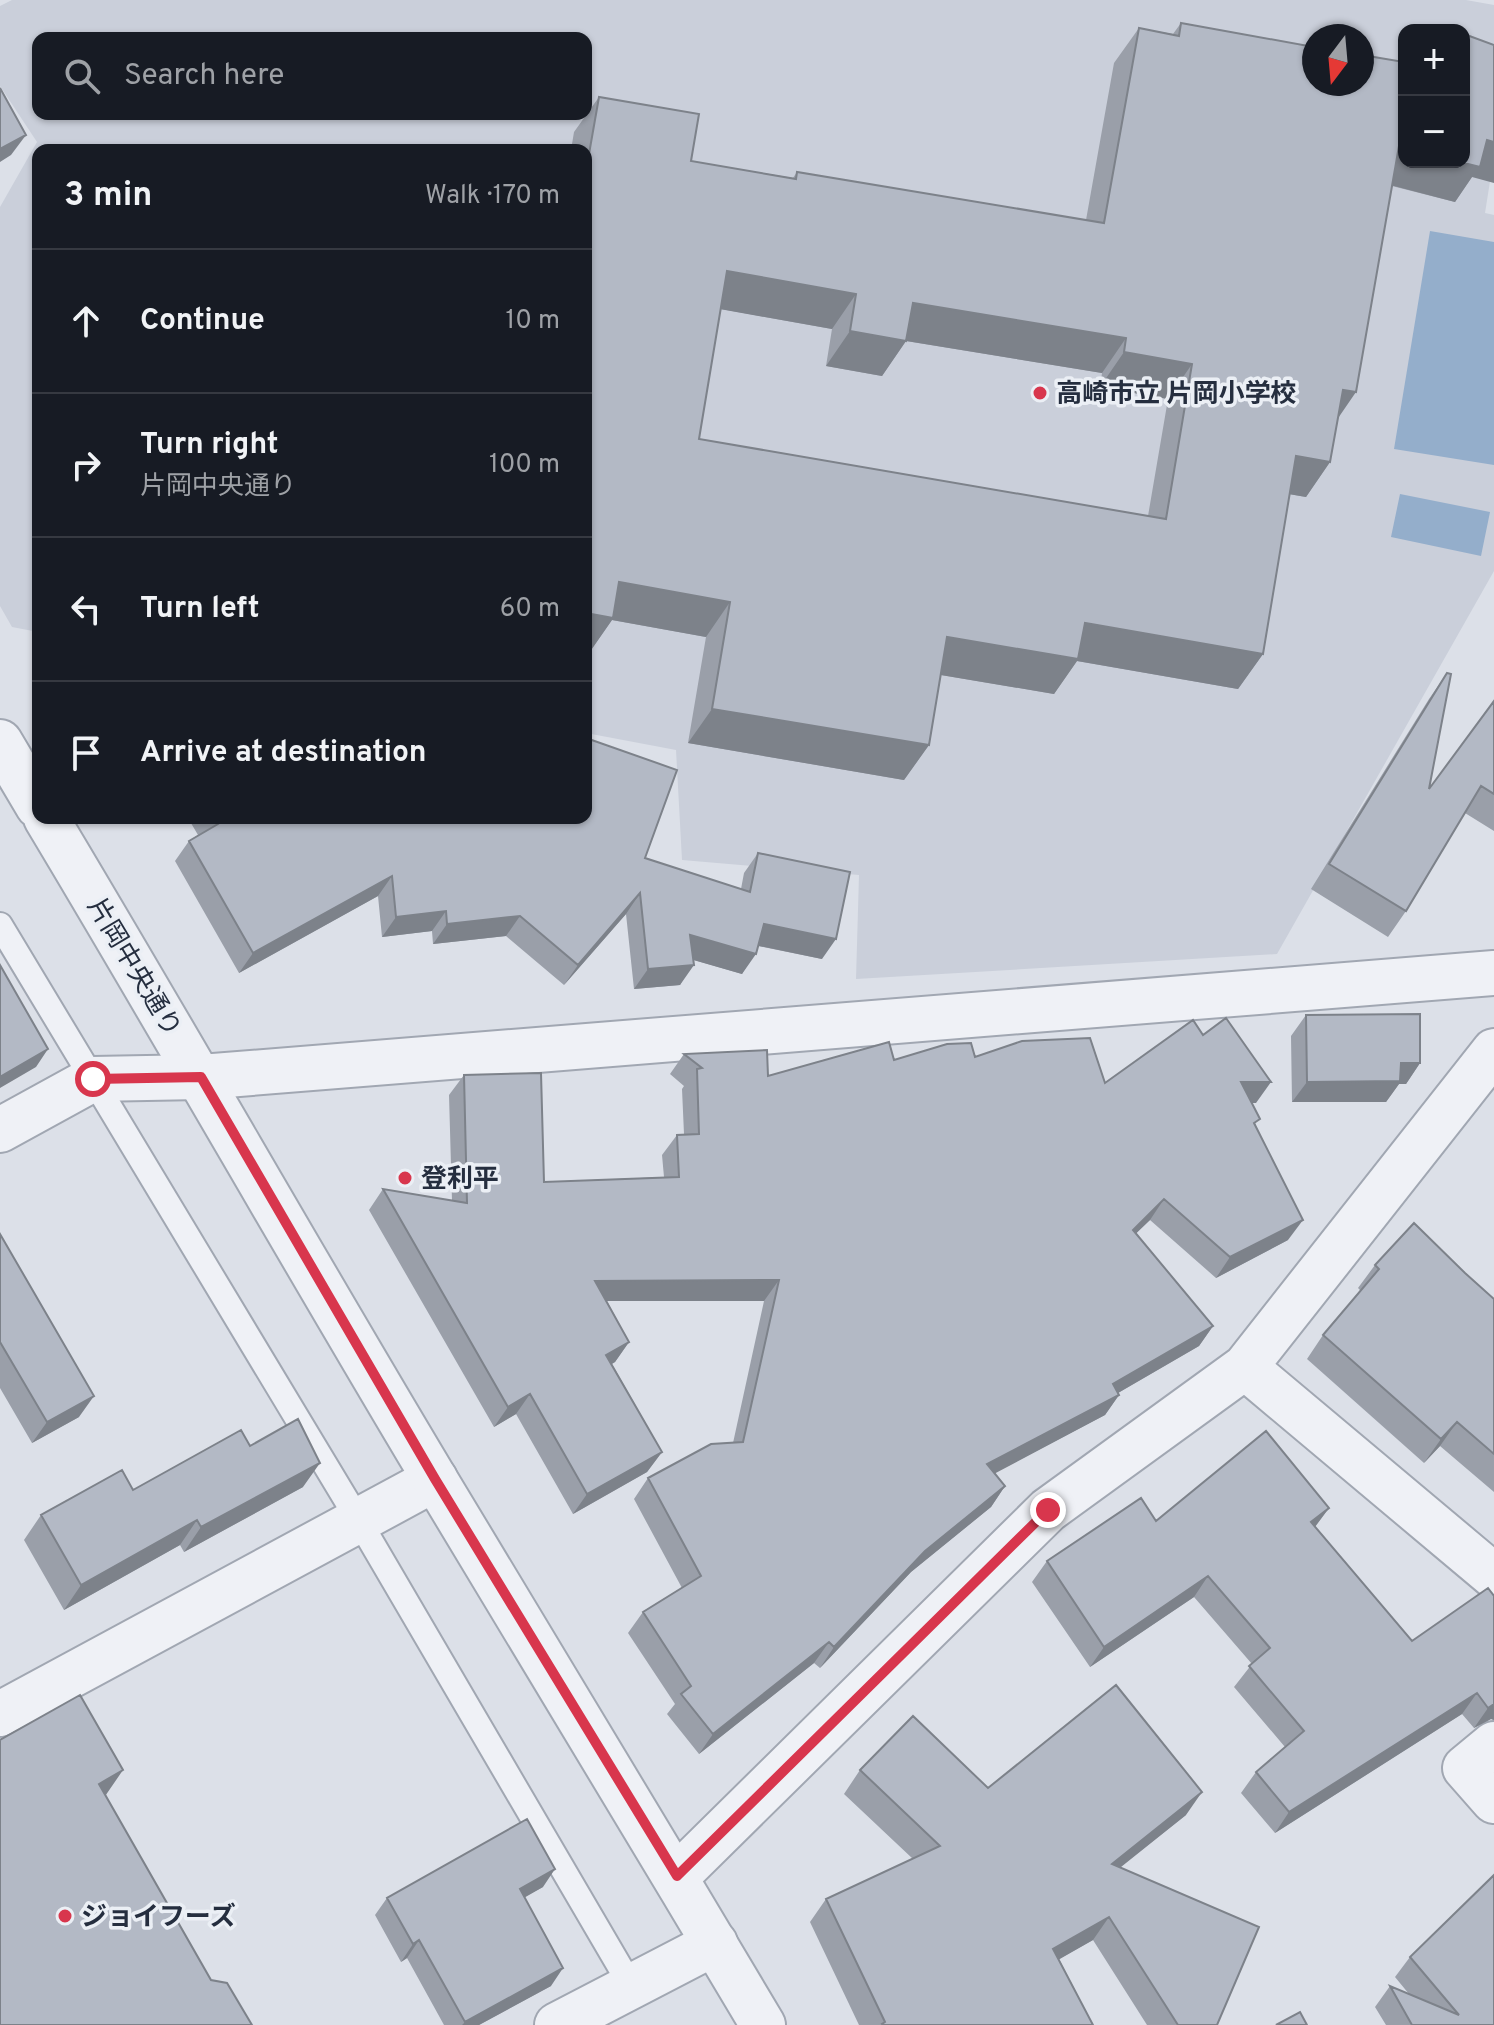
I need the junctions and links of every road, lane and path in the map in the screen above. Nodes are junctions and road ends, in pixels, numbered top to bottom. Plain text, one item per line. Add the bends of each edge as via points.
1 (0, 742) edge
2 (32, 796) edge
3 (50, 824) edge
4 (0, 925) edge
5 (1494, 973) edge
6 (1494, 1051) edge
7 (201, 1077) junction
8 (93, 1079) junction
9 (0, 1130) edge
10 (1245, 1367) junction
11 (435, 1479) junction
12 (359, 1521) junction
13 (1494, 1576) edge
14 (0, 1714) edge
15 (1494, 1744) edge
16 (1494, 1801) edge
17 (677, 1876) junction
18 (715, 1943) junction
19 (630, 1984) junction
20 (557, 2025) edge
21 (763, 2025) edge

1 - 2 street
3 - 7 street, 片岡中央通り
4 - 8 lane
5 - 7 street
6 - 10 street
7 - 8 street
7 - 11 street, 片岡中央通り
8 - 9 street
8 - 12 lane
10 - 13 street
10 - 17 street via 1048,1510
11 - 12 street
11 - 17 street, 片岡中央通り
12 - 14 street
12 - 19 lane
15 - 16 street via 1465,1768
17 - 18 street, 片岡中央通り
18 - 19 street
18 - 21 street, 片岡中央通り
19 - 20 street

